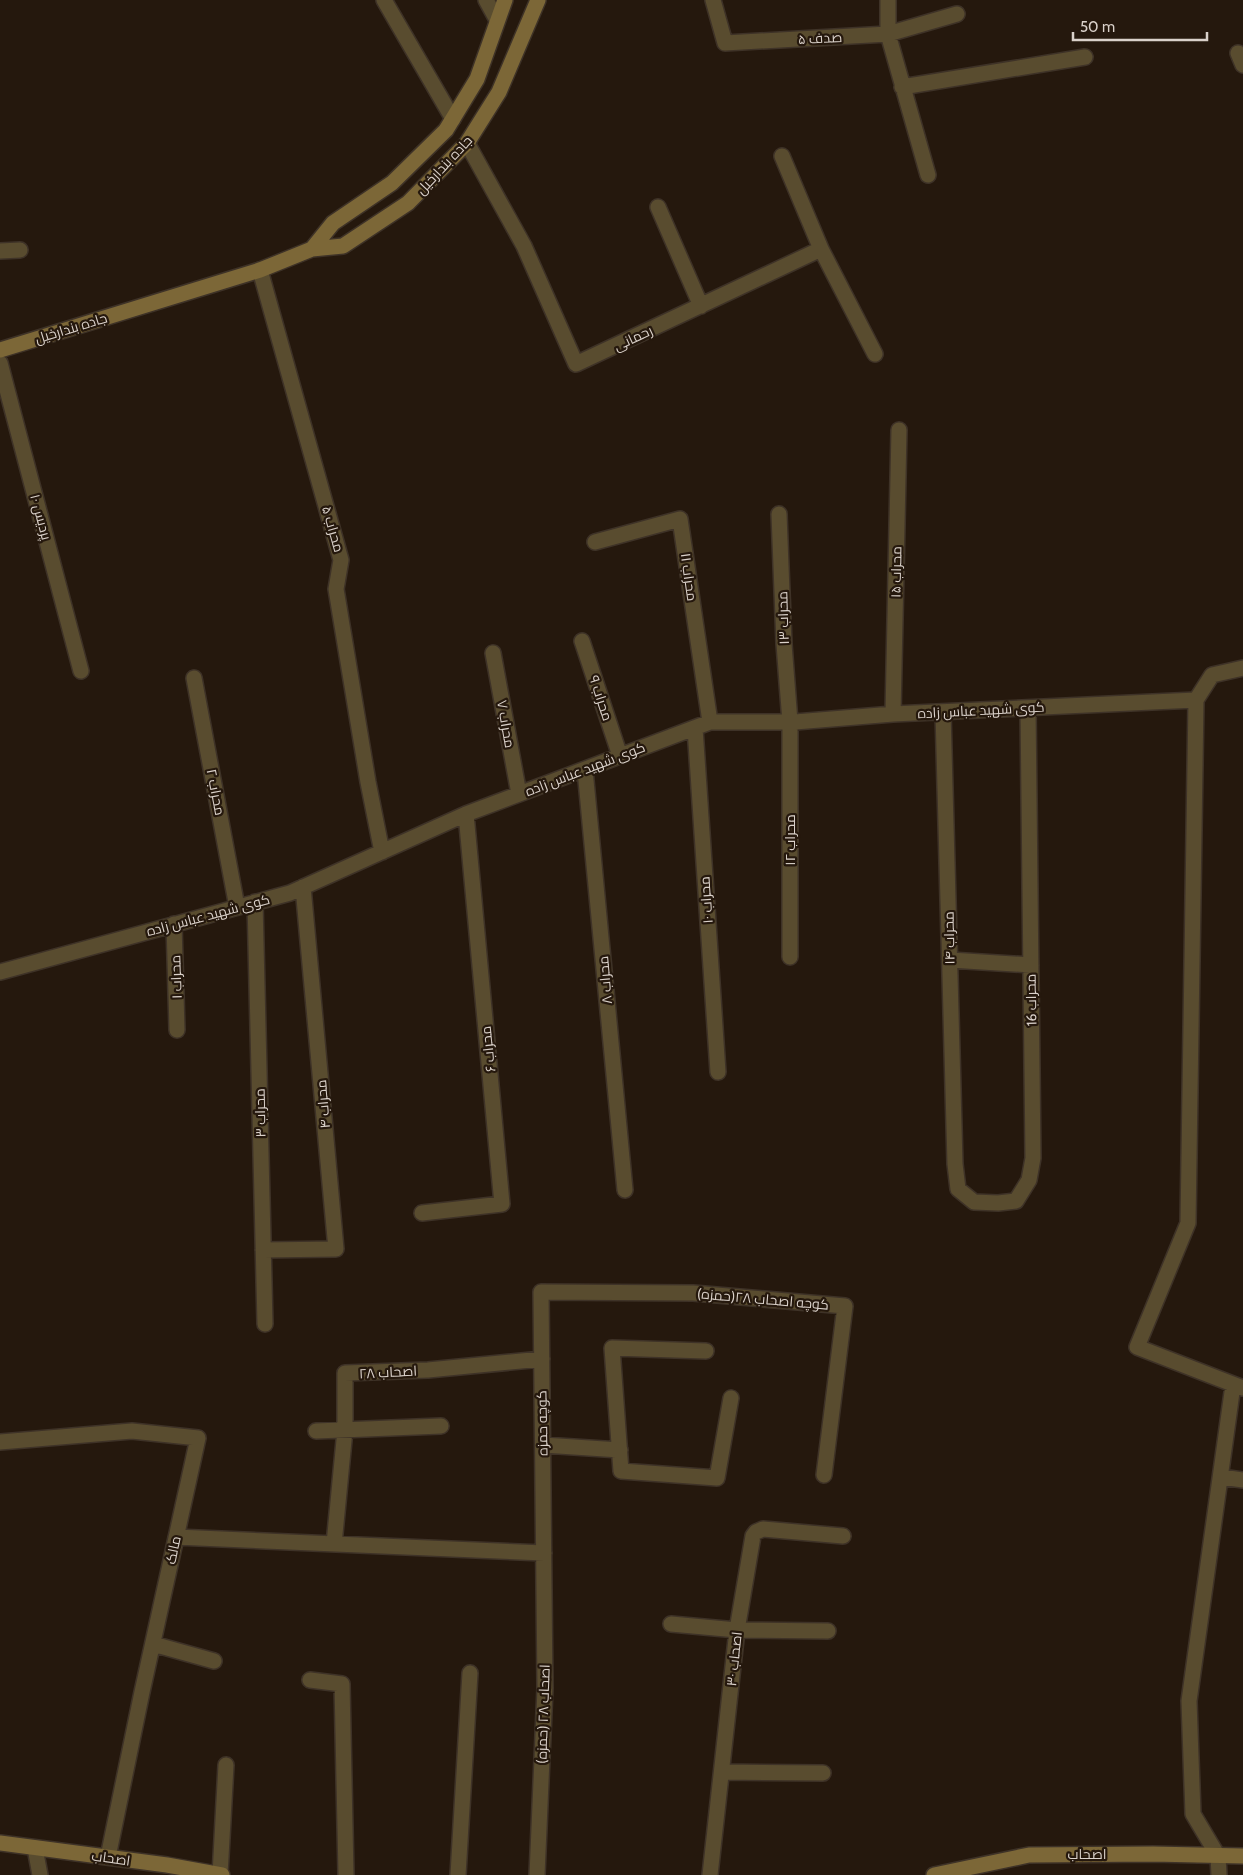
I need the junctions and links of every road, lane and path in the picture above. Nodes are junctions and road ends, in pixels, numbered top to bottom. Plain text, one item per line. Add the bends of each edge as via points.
1 (384, 0) edge
2 (486, 0) edge
3 (505, 0) edge
4 (538, 0) edge
5 (713, 0) edge
6 (888, 0) edge
7 (957, 14) dead end
8 (497, 20) junction
9 (888, 34) junction
10 (1084, 57) dead end
11 (902, 87) junction
12 (453, 119) junction
13 (467, 144) junction
14 (782, 156) dead end
15 (928, 174) dead end
16 (658, 207) dead end
17 (312, 249) junction
18 (821, 249) junction
19 (20, 250) dead end
20 (0, 251) edge
21 (260, 270) junction
22 (701, 306) junction
23 (0, 350) edge
24 (875, 354) dead end
25 (0, 363) edge
26 (899, 430) dead end
27 (780, 514) dead end
28 (595, 542) dead end
29 (582, 640) dead end
30 (493, 653) dead end
31 (1243, 668) edge
32 (81, 671) dead end
33 (194, 678) dead end
34 (1196, 700) junction
35 (1028, 708) junction
36 (943, 712) junction
37 (893, 714) junction
38 (710, 722) junction
39 (790, 722) junction
40 (695, 728) junction
41 (620, 756) junction
42 (585, 770) junction
43 (518, 794) junction
44 (466, 814) junction
45 (382, 852) junction
46 (303, 887) junction
47 (255, 902) junction
48 (237, 907) junction
49 (174, 924) junction
50 (790, 957) dead end
51 (950, 960) junction
52 (1031, 965) junction
53 (0, 972) edge
54 (178, 1030) dead end
55 (718, 1072) dead end
56 (955, 1164) joint
57 (625, 1190) dead end
58 (422, 1213) dead end
59 (263, 1250) junction
60 (541, 1292) joint
61 (265, 1324) dead end
62 (706, 1351) dead end
63 (542, 1358) junction
64 (1238, 1386) edge
65 (731, 1398) dead end
66 (441, 1426) dead end
67 (344, 1430) junction
68 (316, 1431) dead end
69 (0, 1442) edge
70 (543, 1445) junction
71 (620, 1450) junction
72 (824, 1475) dead end
73 (1222, 1477) junction
74 (1243, 1480) edge
75 (843, 1536) dead end
76 (176, 1537) junction
77 (334, 1544) junction
78 (544, 1553) junction
79 (671, 1624) dead end
80 (737, 1630) junction
81 (828, 1631) dead end
82 (153, 1644) junction
83 (214, 1661) dead end
84 (470, 1673) dead end
85 (310, 1680) dead end
86 (226, 1765) dead end
87 (722, 1772) junction
88 (823, 1773) dead end
89 (0, 1843) edge
90 (35, 1848) junction
91 (1218, 1856) junction
92 (1243, 1856) edge
93 (108, 1857) junction
94 (40, 1875) edge
95 (221, 1875) edge
96 (346, 1875) edge
97 (458, 1875) edge
98 (537, 1875) edge
99 (710, 1875) edge
100 (934, 1875) edge
101 (1219, 1875) edge

1 - 12 street
2 - 8 street
3 - 8 main road, جاده بندارخیل
4 - 13 main road, جاده بندارخیل via 499,92
5 - 9 street, صدف ۵ via 725,43
6 - 9 street
7 - 9 street, صدف ۵
8 - 12 main road, جاده بندارخیل via 477,79
9 - 11 street
10 - 11 street
11 - 15 street
12 - 17 main road, جاده بندارخیل via 446,130 392,183 333,223
13 - 17 main road, جاده بندارخیل via 408,203 343,246
13 - 22 street, رحمانی via 524,246 576,364
14 - 18 street
16 - 22 street
17 - 21 main road, جاده بندارخیل
18 - 22 street, رحمانی
18 - 24 street
19 - 20 street
21 - 23 main road, جاده بندارخیل
21 - 45 street, محراب ۵ via 341,560 336,589
25 - 32 street, پردیس ۱۰
26 - 37 street, محراب ۱۵
27 - 39 street, محراب ۱۳
28 - 38 street, محراب ۱۱ via 680,519
29 - 41 street, محراب ۹
30 - 43 street, محراب ۷
31 - 34 street via 1212,675
33 - 48 street, محراب ۲
34 - 35 street, کوی شهید عباس زاده
34 - 64 street via 1188,1223 1137,1347
35 - 36 street, کوی شهید عباس زاده
35 - 52 street, محراب 16
36 - 37 street, کوی شهید عباس زاده
36 - 51 street, محراب ۱۴
37 - 39 street, کوی شهید عباس زاده
38 - 39 street, کوی شهید عباس زاده
38 - 40 street, کوی شهید عباس زاده
39 - 50 street, محراب ۱۲
40 - 41 street, کوی شهید عباس زاده
40 - 55 street, محراب ۱۰
41 - 42 street, کوی شهید عباس زاده
42 - 43 street, کوی شهید عباس زاده
42 - 57 street, محراب ۸
43 - 44 street, کوی شهید عباس زاده
44 - 45 street, کوی شهید عباس زاده
44 - 58 street, محراب ۶ via 502,1204
45 - 46 street, کوی شهید عباس زاده
46 - 47 street, کوی شهید عباس زاده
46 - 59 street, محراب ۴ via 336,1249
47 - 48 street, کوی شهید عباس زاده
47 - 59 street, محراب ۳
48 - 49 street, کوی شهید عباس زاده
49 - 53 street, کوی شهید عباس زاده
49 - 54 street, محراب ۱
51 - 52 street
51 - 56 street, محراب ۱۴
52 - 56 street, محراب 16 via 1033,1158 1029,1180 1016,1201 974,1202 958,1189
59 - 61 street, محراب ۳
60 - 63 street, کوچه حمزه
60 - 72 street, کوچه اصحاب ۲۸(حمزه) via 693,1293 845,1306
62 - 71 street via 612,1348
63 - 67 street, اصحاب ۲۸ via 428,1370 345,1373
63 - 70 street, کوچه حمزه
64 - 73 street
65 - 71 street via 717,1478 621,1471
66 - 67 street
67 - 68 street
67 - 77 street, اصحاب ۲۸
69 - 76 street, مالک via 132,1431 198,1438
70 - 71 street
70 - 78 street, کوچه حمزه
73 - 74 street
73 - 91 street via 1189,1701 1193,1814
75 - 80 street, اصحاب ۳۰ via 762,1529 756,1532
76 - 77 street
76 - 82 street, مالک
77 - 78 street
78 - 98 street, اصحاب ۲۸ (حمزه) via 546,1688
79 - 80 street
80 - 81 street
80 - 87 street, اصحاب ۳۰
82 - 83 street
82 - 93 street, مالک
84 - 97 street
85 - 96 street via 342,1684
86 - 95 street
87 - 88 street
87 - 99 street, اصحاب ۳۰
89 - 90 main road, اصحاب
90 - 93 main road, اصحاب
90 - 94 street
91 - 92 main road, اصحاب
91 - 100 main road, اصحاب via 1029,1855
91 - 101 street
93 - 95 main road, اصحاب

